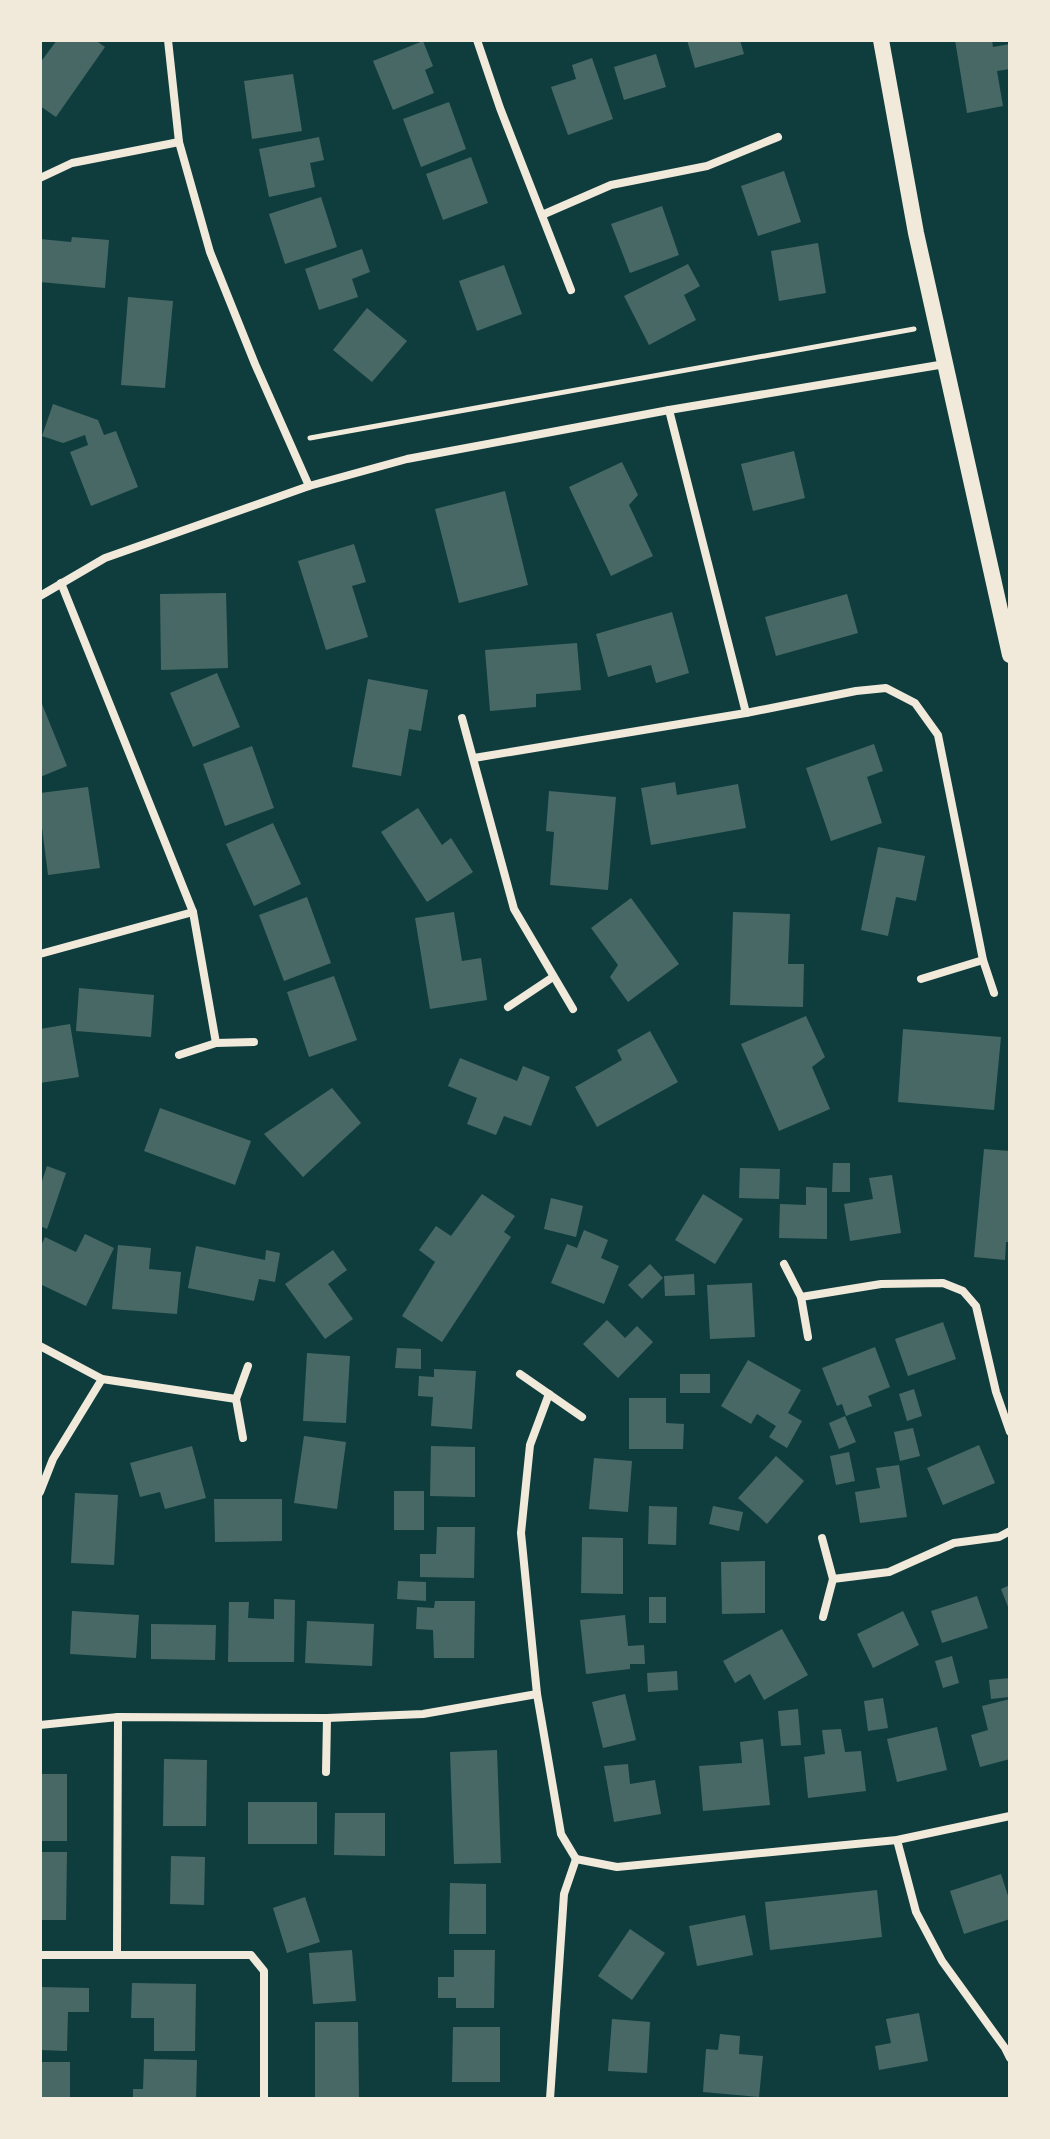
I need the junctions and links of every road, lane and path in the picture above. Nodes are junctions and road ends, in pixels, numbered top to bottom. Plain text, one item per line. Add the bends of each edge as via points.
1 (168, 40) edge
2 (477, 40) edge
3 (881, 40) edge
4 (778, 137) dead end
5 (179, 142) junction
6 (40, 178) edge
7 (542, 215) junction
8 (571, 290) dead end
9 (937, 325) junction
10 (946, 364) junction
11 (669, 410) junction
12 (289, 442) junction
13 (309, 486) junction
14 (61, 583) junction
15 (40, 596) edge
16 (1010, 655) edge
17 (746, 713) junction
18 (462, 718) dead end
19 (474, 758) junction
20 (193, 912) junction
21 (40, 954) edge
22 (983, 960) junction
23 (553, 977) junction
24 (921, 979) dead end
25 (994, 993) dead end
26 (508, 1007) dead end
27 (573, 1009) dead end
28 (254, 1042) dead end
29 (216, 1043) junction
30 (179, 1055) dead end
31 (784, 1264) dead end
32 (801, 1297) junction
33 (808, 1337) dead end
34 (40, 1346) edge
35 (248, 1366) dead end
36 (520, 1374) dead end
37 (102, 1379) junction
38 (549, 1394) junction
39 (236, 1399) junction
40 (582, 1417) dead end
41 (1010, 1432) edge
42 (243, 1438) dead end
43 (40, 1492) edge
44 (1010, 1531) edge
45 (822, 1538) dead end
46 (833, 1579) junction
47 (823, 1617) dead end
48 (537, 1694) junction
49 (118, 1717) junction
50 (327, 1718) junction
51 (40, 1725) edge
52 (326, 1772) dead end
53 (1010, 1816) edge
54 (897, 1840) junction
55 (576, 1859) junction
56 (117, 1953) junction
57 (40, 1955) edge
58 (1010, 2058) edge
59 (264, 2099) edge
60 (550, 2099) edge

1 - 5 street
2 - 7 street
3 - 9 main road
4 - 7 street via 707,166 611,185
5 - 6 street via 72,163
5 - 12 street via 210,252
7 - 8 street
9 - 10 main road
9 - 12 path
10 - 11 street
10 - 16 main road
11 - 13 street via 407,459
11 - 17 street
12 - 13 street
13 - 14 street via 105,558
14 - 15 street
14 - 20 street
17 - 19 street
17 - 22 street via 886,688 915,703 938,735
18 - 19 street
19 - 23 street via 514,909
20 - 21 street
20 - 29 street
22 - 24 street
22 - 25 street
23 - 26 street
23 - 27 street
28 - 29 street
29 - 30 street
31 - 32 street
32 - 33 street
32 - 41 street via 881,1284 943,1283 963,1291 976,1306
34 - 37 street
35 - 39 street
36 - 38 street
37 - 39 street
37 - 43 street via 53,1459
38 - 40 street
38 - 48 street via 530,1445 521,1533
39 - 42 street
44 - 46 street via 954,1543 889,1572
45 - 46 street
46 - 47 street
48 - 50 street via 423,1714
48 - 55 street via 561,1834
49 - 50 street
49 - 51 street
49 - 56 street
50 - 52 street
53 - 54 street
54 - 55 street via 617,1867
54 - 58 street via 916,1912 942,1961
55 - 60 street via 564,1894
56 - 57 street
56 - 59 street via 251,1955 264,1971

